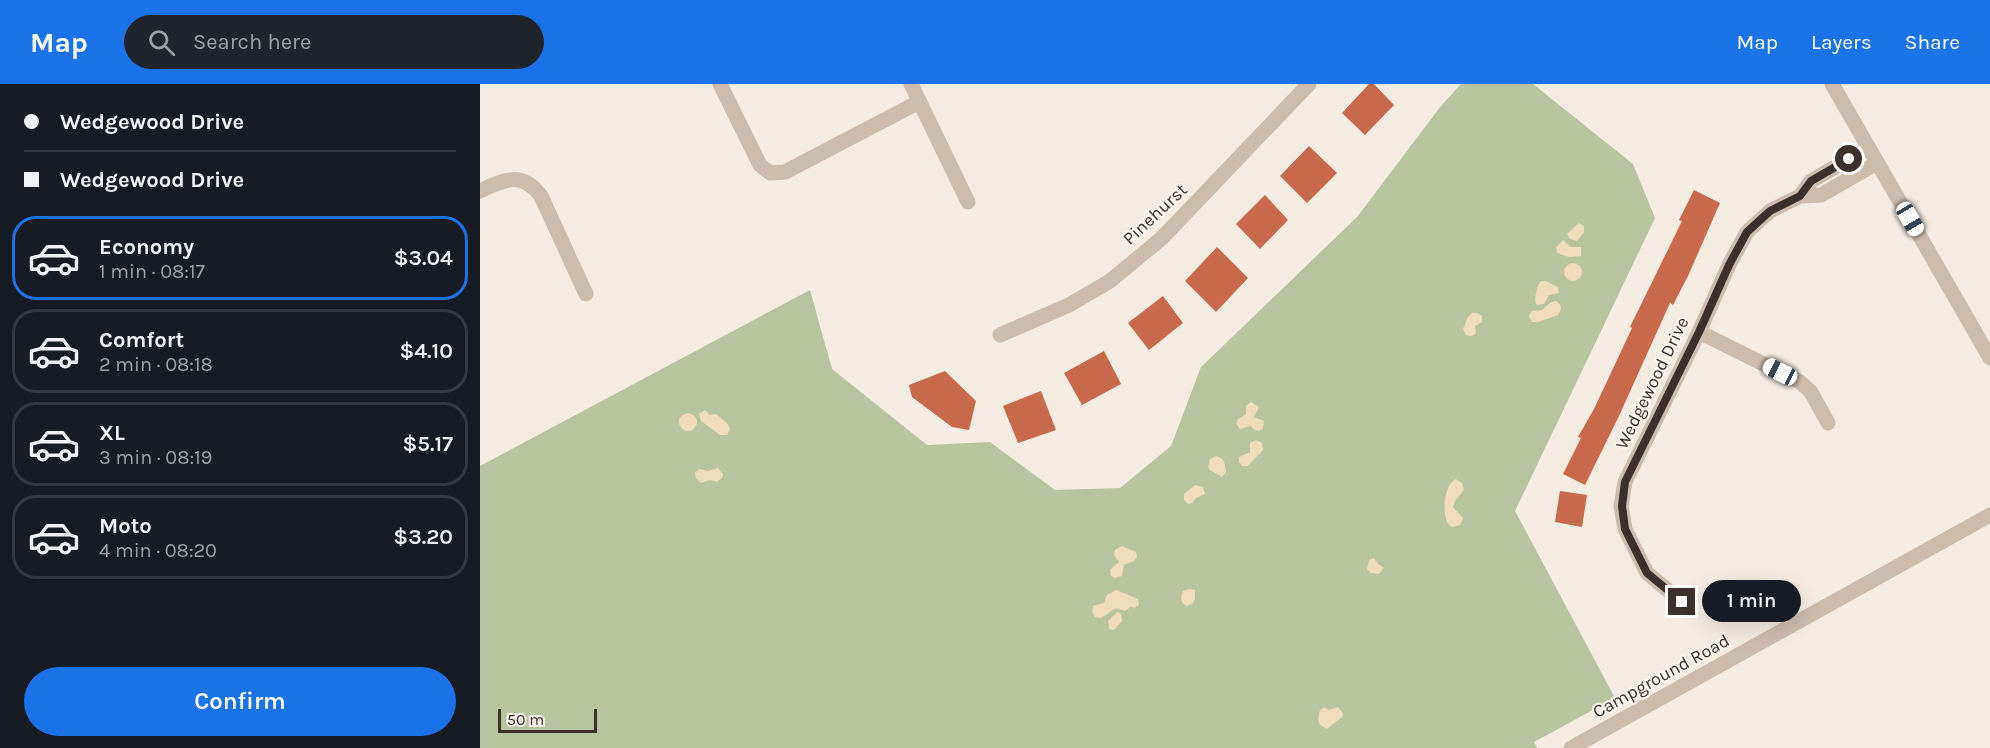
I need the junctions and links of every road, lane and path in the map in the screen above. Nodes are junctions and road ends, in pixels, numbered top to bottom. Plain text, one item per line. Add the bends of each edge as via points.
1 (720, 84) edge
2 (911, 84) edge
3 (1309, 84) edge
4 (1832, 84) edge
5 (919, 102) junction
6 (1868, 148) junction
7 (1877, 163) junction
8 (480, 191) edge
9 (1800, 196) junction
10 (968, 202) dead end
11 (586, 294) dead end
12 (1699, 332) junction
13 (1000, 335) dead end
14 (1990, 357) edge
15 (1828, 423) dead end
16 (1990, 515) edge
17 (1682, 602) dead end
18 (1571, 748) edge

1 - 5 street via 760,165 771,173 785,172
2 - 5 street
3 - 13 street, Pinehurst via 1162,238 1110,281 1069,305
4 - 6 street
5 - 10 street
6 - 7 street
6 - 9 street, Wedgewood Drive via 1811,181
7 - 9 street, Wedgewood Drive via 1821,195
7 - 14 street
8 - 11 street via 507,179 533,185
9 - 12 street, Wedgewood Drive via 1770,211 1747,232
12 - 15 street via 1800,382 1811,392
12 - 17 street, Wedgewood Drive via 1625,482 1622,506 1625,529 1647,573
16 - 18 street, Campground Road

